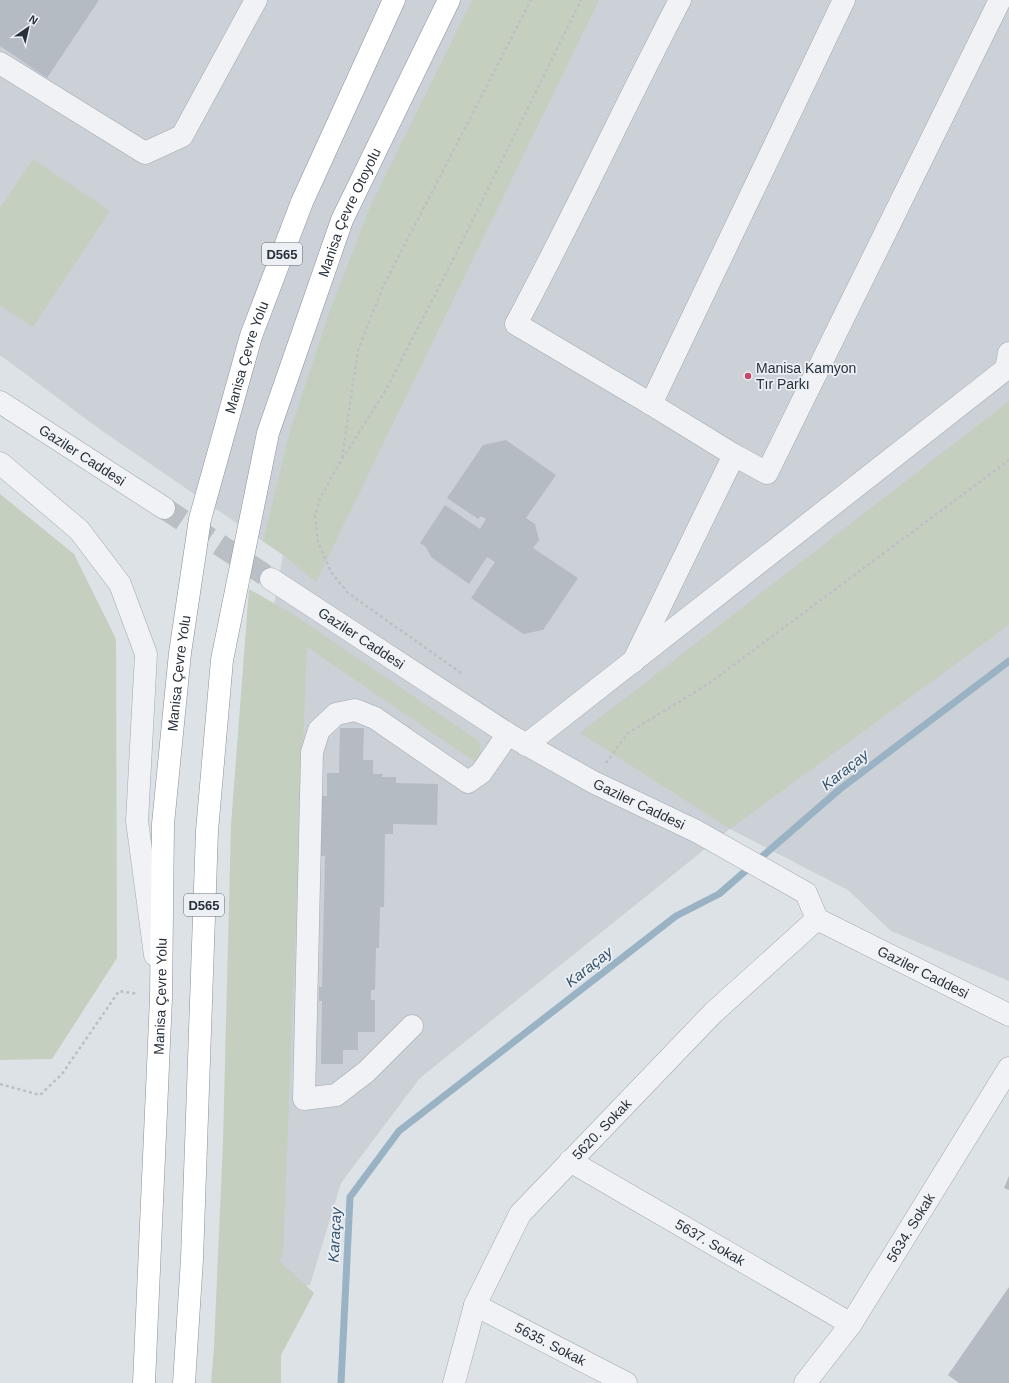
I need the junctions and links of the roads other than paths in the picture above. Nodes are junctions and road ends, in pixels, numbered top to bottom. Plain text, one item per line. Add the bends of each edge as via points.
1 (256, 0) edge
2 (394, 0) edge
3 (449, 0) edge
4 (680, 0) edge
5 (844, 0) edge
6 (1000, 0) edge
7 (0, 64) edge
8 (1009, 353) edge
9 (0, 402) edge
10 (651, 404) junction
11 (734, 455) junction
12 (0, 463) edge
13 (164, 508) tunnel mouth
14 (271, 579) tunnel mouth
15 (633, 662) junction
16 (517, 740) junction
17 (817, 919) junction
18 (161, 998) junction
19 (1009, 1015) edge
20 (412, 1026) dead end
21 (1009, 1068) edge
22 (570, 1161) junction
23 (475, 1305) junction
24 (850, 1324) junction
25 (144, 1383) edge
26 (184, 1383) edge
27 (454, 1383) edge
28 (626, 1383) edge
29 (805, 1383) edge

1 - 7 street via 182,136 145,154
2 - 18 highway, Manisa Çevre Yolu / D565 via 302,202 251,336 200,519 180,653 163,824
3 - 26 highway, Manisa Çevre Otoyolu / D565 via 342,220 268,433 222,660 207,831 192,1259
4 - 10 street via 516,324
5 - 10 street
6 - 11 street via 767,473
8 - 15 street via 1006,369
9 - 13 street, Gaziler Caddesi
10 - 11 street
11 - 15 street
12 - 18 street via 79,530 120,584 146,654 137,821
14 - 16 street, Gaziler Caddesi
15 - 16 street
16 - 17 street, Gaziler Caddesi via 593,782 696,831 806,893
16 - 20 street via 468,782 375,718 355,710 336,714 319,730 312,752 304,1099 336,1095 366,1072
17 - 19 street, Gaziler Caddesi
17 - 22 street, 5620. Sokak via 713,1013
18 - 25 highway, Manisa Çevre Yolu / D565
21 - 24 street, 5634. Sokak
22 - 23 street, 5620. Sokak via 520,1214
22 - 24 street, 5637. Sokak
23 - 27 street, 5620. Sokak
23 - 28 street, 5635. Sokak
24 - 29 street, 5634. Sokak

